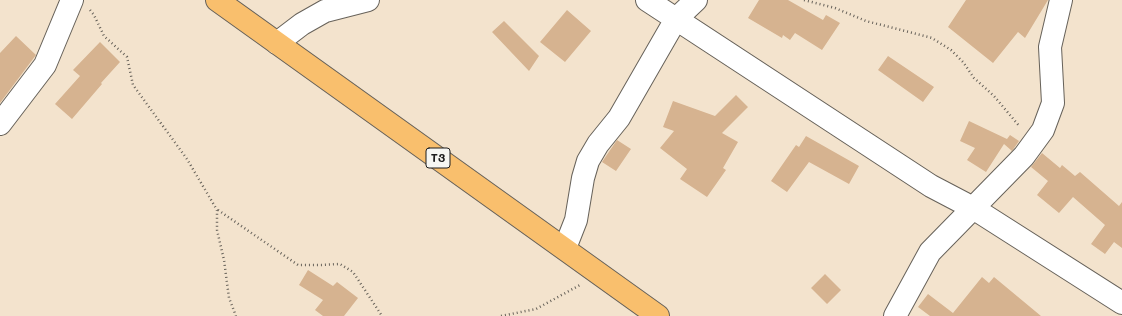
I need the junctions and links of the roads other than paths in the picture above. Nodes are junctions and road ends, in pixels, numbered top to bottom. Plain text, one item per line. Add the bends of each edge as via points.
1 (217, 0) edge
2 (368, 0) edge
3 (647, 0) edge
4 (696, 0) edge
5 (1061, 0) edge
6 (81, 5) edge
7 (676, 19) junction
8 (277, 43) junction
9 (0, 124) edge
10 (973, 208) junction
11 (565, 248) junction
12 (1122, 303) edge
13 (658, 316) edge
14 (895, 316) edge

1 - 8 highway, T3
2 - 8 street via 325,11
3 - 7 street
4 - 7 street
5 - 10 street via 1050,47 1053,103 1044,130 1024,156
6 - 9 street via 45,64
7 - 10 street via 931,186
7 - 11 street via 619,118 588,160 576,220
8 - 11 highway, T3
10 - 12 street
10 - 14 street via 930,252
11 - 13 highway, T3

